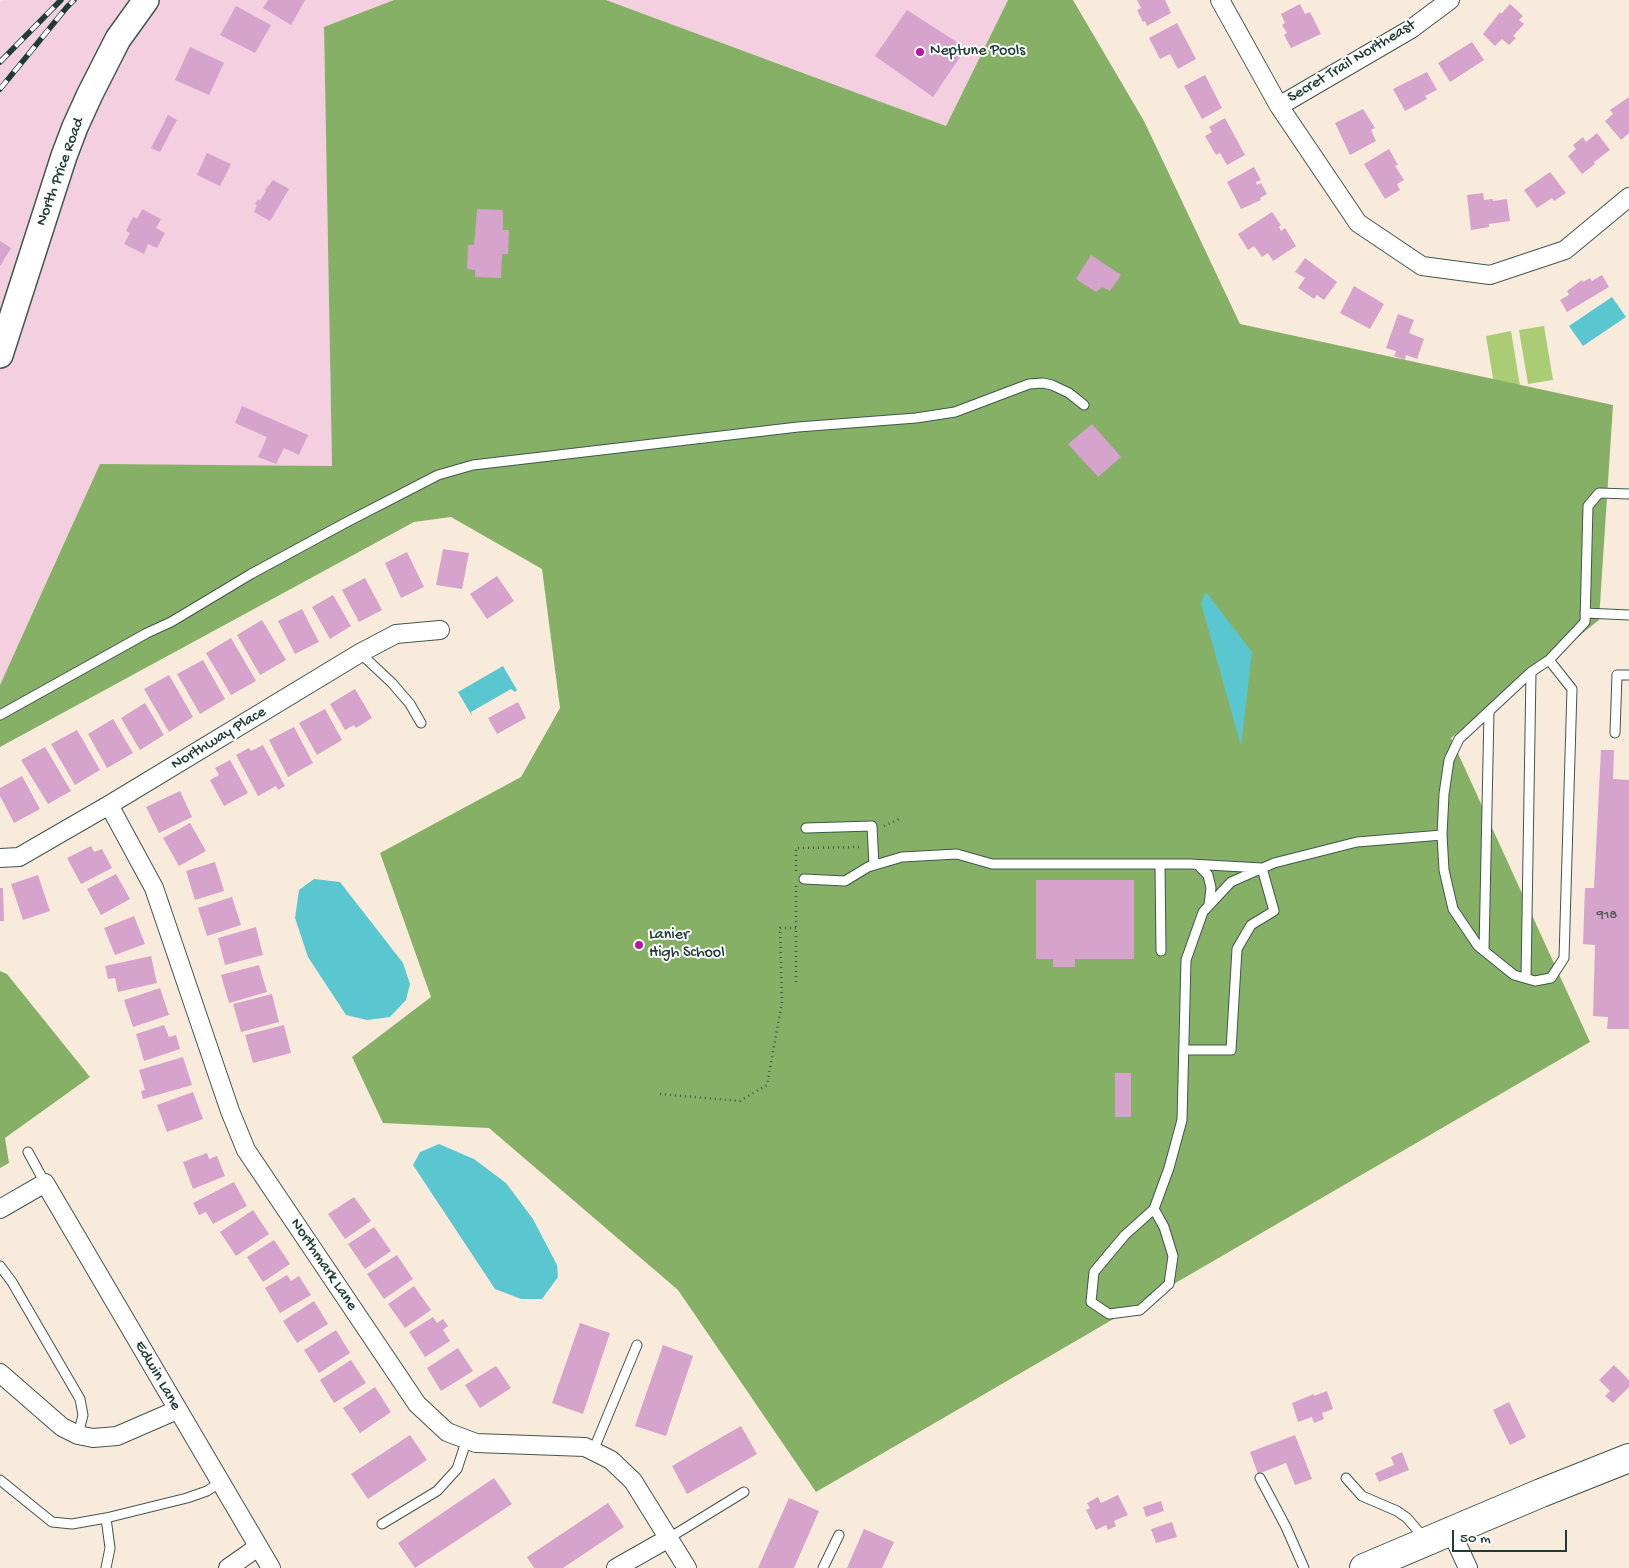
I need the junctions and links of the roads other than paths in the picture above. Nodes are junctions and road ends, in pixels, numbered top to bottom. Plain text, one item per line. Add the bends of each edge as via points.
1 (146, 0) edge
2 (1220, 0) edge
3 (1450, 0) edge
4 (1279, 106) junction
5 (1629, 197) edge
6 (0, 355) edge
7 (1084, 405) dead end
8 (1629, 494) edge
9 (1585, 614) junction
10 (1629, 614) edge
11 (440, 630) dead end
12 (360, 653) junction
13 (1549, 660) junction
14 (1531, 672) junction
15 (1629, 676) edge
16 (1489, 712) junction
17 (0, 715) edge
18 (421, 723) dead end
19 (1615, 733) dead end
20 (109, 805) junction
21 (806, 828) dead end
22 (1442, 834) junction
23 (0, 858) edge
24 (1160, 864) junction
25 (874, 865) junction
26 (1198, 865) junction
27 (1262, 868) junction
28 (804, 879) dead end
29 (1209, 906) junction
30 (1484, 950) junction
31 (1161, 951) dead end
32 (1526, 978) junction
33 (1184, 1050) junction
34 (28, 1152) dead end
35 (45, 1183) junction
36 (0, 1209) edge
37 (1154, 1209) junction
38 (0, 1266) edge
39 (636, 1345) dead end
40 (0, 1372) edge
41 (177, 1410) junction
42 (78, 1435) junction
43 (467, 1439) junction
44 (593, 1451) junction
45 (1629, 1458) edge
46 (1260, 1478) dead end
47 (1346, 1478) dead end
48 (0, 1480) edge
49 (219, 1482) junction
50 (744, 1492) dead end
51 (106, 1518) junction
52 (382, 1524) dead end
53 (1452, 1531) junction
54 (840, 1535) dead end
55 (669, 1538) junction
56 (1427, 1541) junction
57 (258, 1546) junction
58 (106, 1568) edge
59 (228, 1568) edge
60 (271, 1568) edge
61 (616, 1568) edge
62 (687, 1568) edge
63 (823, 1568) edge
64 (1304, 1568) edge
65 (1364, 1568) edge
66 (1468, 1568) edge

1 - 6 street, North Price Road via 118,39 64,156
2 - 4 street
3 - 4 street, Secret Trail Northeast via 1411,29
4 - 5 street via 1358,223 1422,266 1490,275 1528,263 1565,250
7 - 17 lane via 1052,385 1029,384 945,414 798,427 464,467 438,475 361,514
8 - 9 lane via 1599,493 1588,506
9 - 10 lane
9 - 13 lane via 1585,622
11 - 12 street, Northway Place via 396,634
12 - 18 lane via 392,683
12 - 20 street, Northway Place
13 - 14 lane
13 - 32 lane via 1572,689 1564,958 1551,978 1535,981
14 - 16 lane
14 - 32 lane
15 - 19 lane via 1617,675
16 - 22 lane via 1459,739 1449,760
16 - 30 lane
20 - 23 street, Northway Place via 19,857
20 - 43 street, Northmark Lane via 154,888 246,1150 417,1404 448,1432
21 - 25 lane via 872,826
22 - 27 lane via 1357,842
22 - 30 lane via 1444,870 1453,909
24 - 25 lane via 992,864 957,854 902,857
24 - 26 lane
24 - 31 lane
25 - 28 lane via 845,881
26 - 27 lane
26 - 29 lane via 1208,875 1211,888
27 - 29 lane via 1231,882
27 - 33 lane via 1274,910 1251,925 1237,949 1231,1050
29 - 33 lane via 1203,912 1186,960
30 - 32 lane via 1514,975
33 - 37 lane via 1182,1120
34 - 35 lane
35 - 36 street
35 - 41 street, Edwin Lane
37 - 37 lane via 1125,1235 1094,1272 1090,1302 1109,1314 1140,1310 1169,1284 1173,1256 1164,1227
38 - 42 lane via 80,1399 82,1416
39 - 44 lane
40 - 42 street via 62,1427
41 - 42 street via 117,1436 93,1438
41 - 49 street, Edwin Lane
43 - 44 street, Northmark Lane via 476,1443 586,1447
43 - 52 lane via 457,1469 437,1491
44 - 55 street, Northmark Lane via 611,1460 633,1481
45 - 53 main road
46 - 64 lane
47 - 56 lane via 1362,1496 1407,1518
48 - 51 lane via 52,1522 72,1524
49 - 51 lane via 207,1491 187,1498
49 - 57 street, Edwin Lane
50 - 55 lane
51 - 58 lane via 110,1548
53 - 56 main road
53 - 66 street
54 - 63 lane
55 - 61 street
55 - 62 street, Northmark Lane
56 - 65 main road
57 - 59 street
57 - 60 street, Edwin Lane

